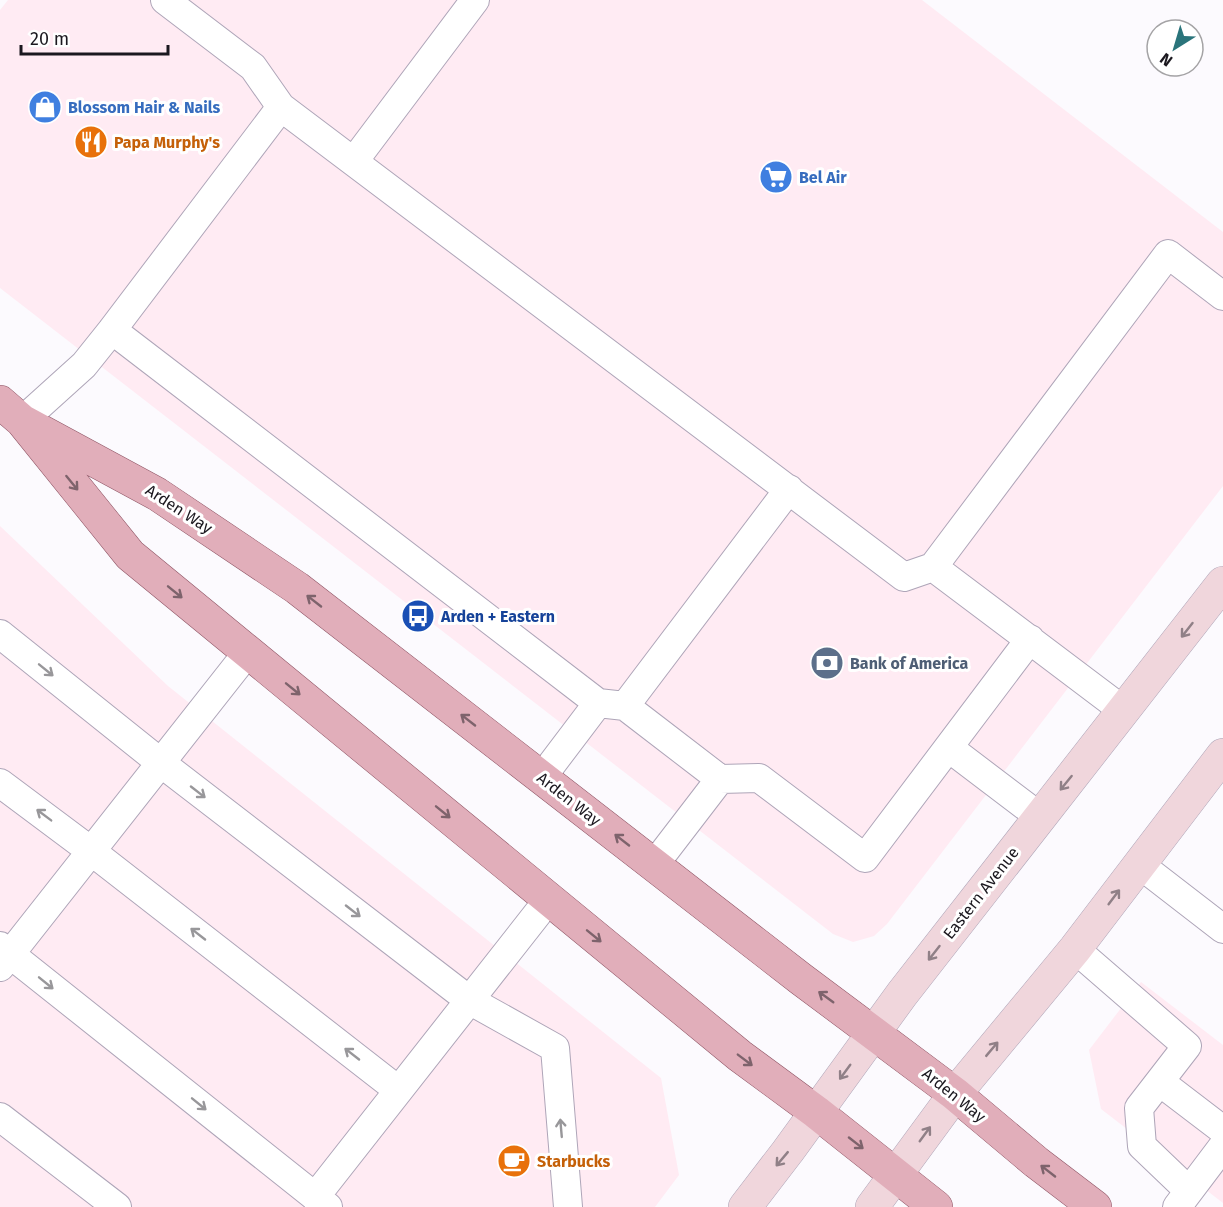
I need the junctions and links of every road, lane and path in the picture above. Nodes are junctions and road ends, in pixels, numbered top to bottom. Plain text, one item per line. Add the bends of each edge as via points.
1 (165, 0) edge
2 (475, 0) edge
3 (281, 107) junction
4 (354, 161) junction
5 (1223, 296) edge
6 (112, 330) junction
7 (11, 412) edge
8 (789, 489) junction
9 (933, 567) junction
10 (1223, 583) edge
11 (0, 634) edge
12 (1030, 639) junction
13 (248, 651) junction
14 (612, 704) junction
15 (1124, 711) junction
16 (949, 748) junction
17 (1223, 755) edge
18 (161, 762) junction
19 (542, 777) junction
20 (720, 779) junction
21 (0, 783) edge
22 (1040, 817) junction
23 (91, 851) junction
24 (1139, 864) junction
25 (654, 865) junction
26 (549, 899) junction
27 (1223, 929) edge
28 (1075, 949) junction
29 (3, 956) edge
30 (469, 1000) junction
31 (873, 1032) junction
32 (1160, 1082) junction
33 (398, 1090) junction
34 (955, 1094) junction
35 (816, 1112) junction
36 (0, 1117) edge
37 (1223, 1131) edge
38 (1223, 1146) edge
39 (896, 1174) junction
40 (1183, 1199) edge
41 (321, 1202) edge
42 (117, 1207) edge
43 (568, 1207) edge
44 (745, 1207) edge
45 (872, 1207) edge
46 (936, 1207) edge
47 (1095, 1207) edge

1 - 3 lane via 253,67
2 - 4 lane
3 - 4 lane
3 - 6 lane
4 - 8 lane
5 - 9 lane via 1168,254
6 - 7 lane via 84,365
6 - 14 lane
7 -> 13 main road via 130,555
19 -> 7 main road, Arden Way via 297,588 158,494
8 - 9 lane via 904,577
8 - 14 lane
9 - 12 lane
10 -> 15 main road, Eastern Avenue
11 -> 18 lane
12 - 15 lane
12 - 16 lane
13 - 18 lane
13 -> 26 main road
14 - 19 lane
14 - 20 lane
15 -> 22 main road, Eastern Avenue
16 - 20 lane via 865,858 759,778
16 - 22 lane
17 - 24 main road
18 - 23 lane
18 -> 30 lane
25 -> 19 main road, Arden Way
20 - 25 lane
23 -> 21 lane
22 -> 31 main road, Eastern Avenue
23 - 29 lane
33 -> 23 lane
24 - 27 lane
28 -> 24 main road
31 -> 25 main road, Arden Way
26 - 30 lane
26 -> 35 main road via 740,1056
28 - 32 lane via 1187,1047
34 -> 28 main road
29 -> 41 lane
30 - 33 lane
43 -> 30 lane via 555,1048
31 - 34 main road, Arden Way
31 -> 35 main road, Eastern Avenue
32 - 37 lane
32 - 40 lane via 1139,1108 1142,1146
33 - 41 lane
39 -> 34 main road
47 -> 34 main road, Arden Way
35 -> 39 main road
35 -> 44 main road, Eastern Avenue
36 - 42 lane
38 - 40 lane
39 - 45 main road
39 - 46 main road

